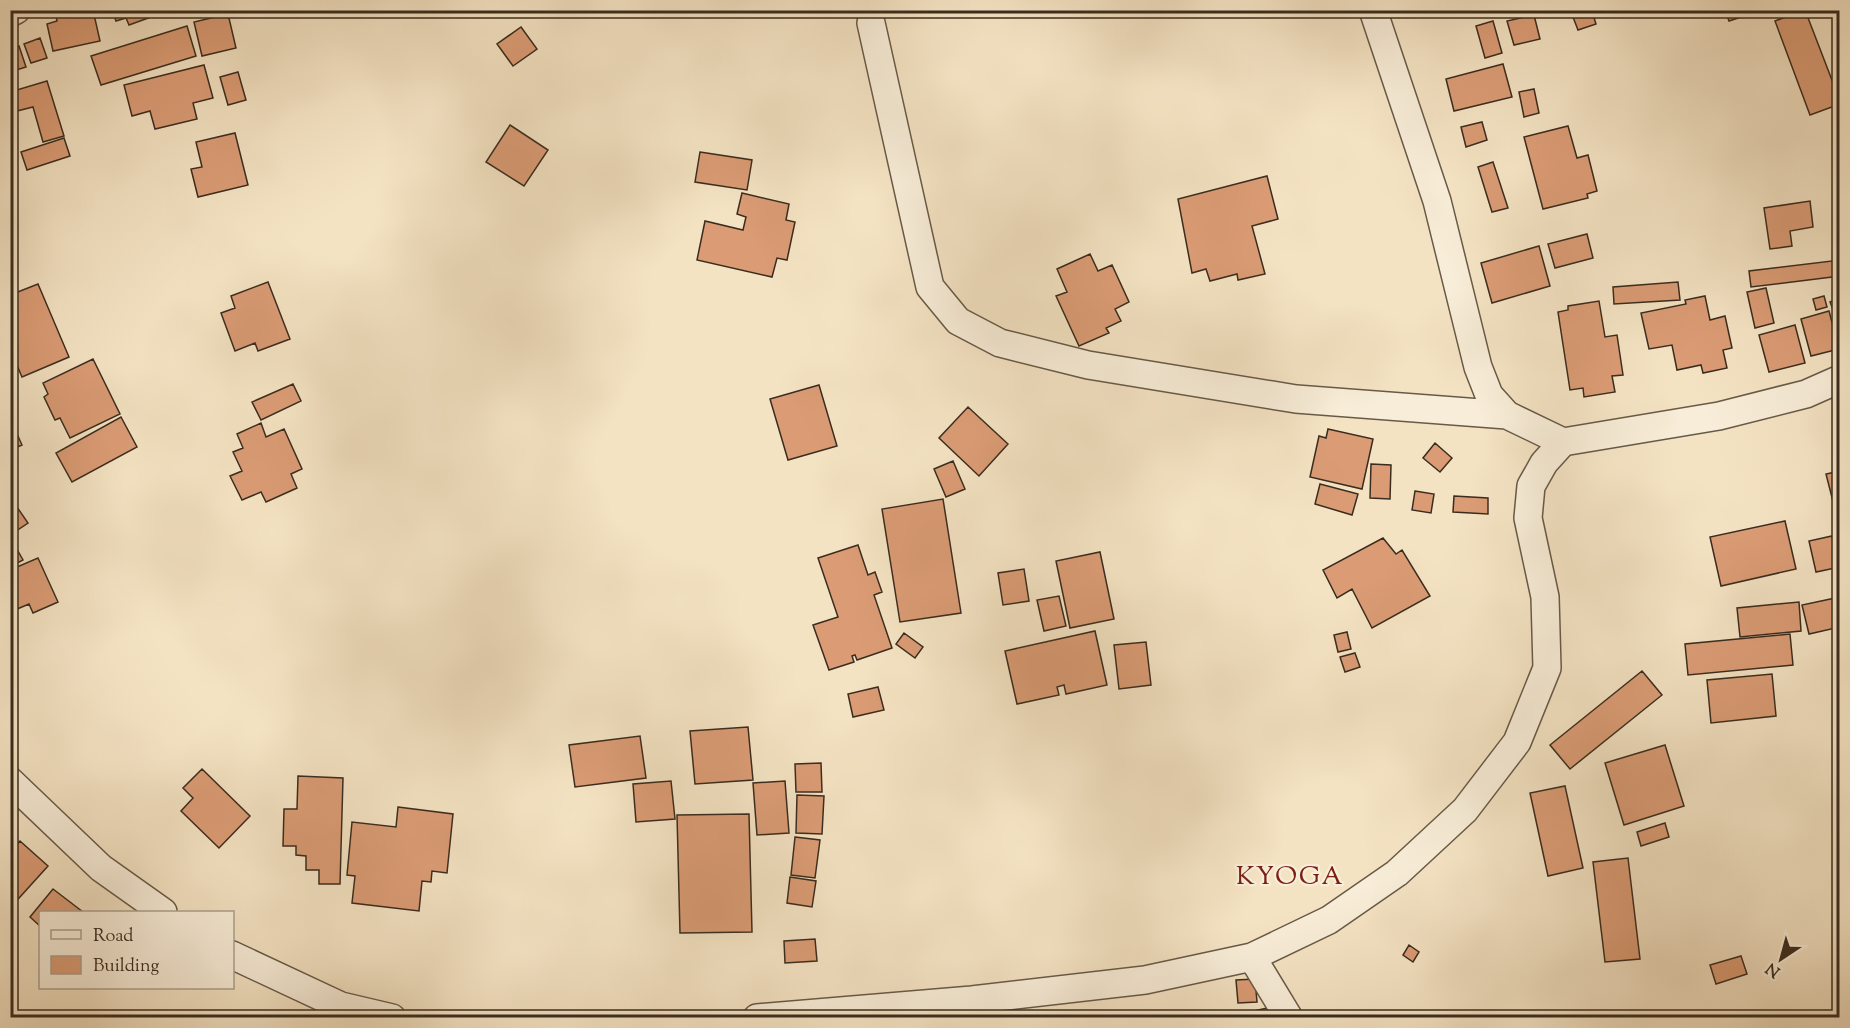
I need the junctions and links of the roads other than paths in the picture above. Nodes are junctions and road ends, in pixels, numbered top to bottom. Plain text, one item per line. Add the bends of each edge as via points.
1 (16, 10) edge
2 (1373, 10) edge
3 (10, 13) edge
4 (871, 23) dead end
5 (1839, 379) edge
6 (1507, 415) junction
7 (1563, 442) junction
8 (10, 781) edge
9 (162, 911) edge
10 (234, 956) edge
11 (1252, 957) junction
12 (340, 1012) edge
13 (814, 1015) edge
14 (392, 1017) edge
15 (757, 1017) edge
16 (1289, 1017) edge

1 - 3 street
2 - 6 street via 1437,201 1478,367 1489,395
4 - 6 street via 930,287 958,321 1000,344 1088,365 1296,399
5 - 7 street via 1806,394 1719,416
6 - 7 street
7 - 11 street via 1530,486 1528,518 1545,597 1547,668 1517,742 1465,810 1397,873 1329,920
8 - 9 street via 101,868
10 - 12 street
11 - 13 street via 1145,980
11 - 16 street
12 - 14 street
13 - 15 street

